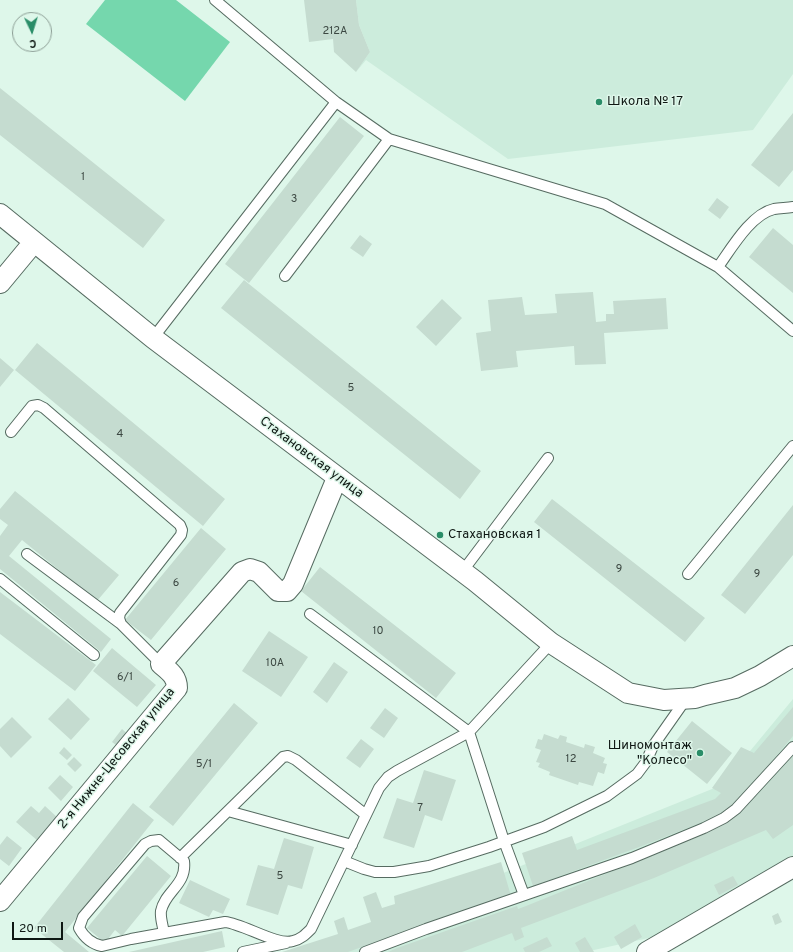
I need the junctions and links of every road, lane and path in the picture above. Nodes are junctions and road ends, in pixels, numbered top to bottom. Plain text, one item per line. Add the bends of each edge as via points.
1 (215, 0) edge
2 (336, 102) junction
3 (389, 139) junction
4 (793, 207) edge
5 (0, 214) edge
6 (34, 242) junction
7 (718, 267) junction
8 (285, 276) dead end
9 (0, 284) edge
10 (793, 331) edge
11 (153, 338) junction
12 (11, 432) dead end
13 (793, 446) edge
14 (548, 458) dead end
15 (337, 478) junction
16 (27, 554) dead end
17 (462, 572) junction
18 (688, 574) dead end
19 (0, 579) edge
20 (310, 614) dead end
21 (121, 624) junction
22 (551, 642) junction
23 (94, 655) dead end
24 (793, 656) edge
25 (161, 664) junction
26 (686, 699) junction
27 (469, 732) junction
28 (793, 747) edge
29 (228, 811) junction
30 (366, 816) junction
31 (504, 841) junction
32 (352, 845) junction
33 (180, 858) junction
34 (344, 861) junction
35 (793, 867) edge
36 (524, 895) junction
37 (0, 901) edge
38 (164, 933) junction
39 (292, 942) junction
40 (243, 952) edge
41 (365, 952) edge
42 (647, 952) edge

1 - 2 lane
2 - 3 lane
2 - 11 lane
3 - 7 lane via 605,204
3 - 8 lane
4 - 7 lane via 773,209 752,221
5 - 6 street, Стахановская улица
6 - 9 street
6 - 11 street, Стахановская улица
7 - 10 lane
11 - 15 street, Стахановская улица
12 - 21 lane via 32,406 44,408 180,525 181,535 120,613
13 - 18 lane
14 - 17 lane
15 - 17 street, Стахановская улица
15 - 25 street via 294,584 287,591 278,591 259,572 250,569 242,572
16 - 21 lane
17 - 22 street, Стахановская улица
19 - 23 lane
20 - 27 lane
21 - 25 lane
22 - 26 street, Стахановская улица via 628,693 664,700
22 - 27 lane
24 - 26 street via 735,688
25 - 37 street, 2-я Нижне-Цесовская улица via 175,677 177,688
26 - 31 lane via 653,746 646,762 625,784 551,824
27 - 30 lane via 388,777 379,788
27 - 31 lane
28 - 36 lane via 736,809 724,818 632,858
29 - 30 lane via 279,760 288,756
29 - 32 lane
29 - 33 lane
30 - 32 lane
31 - 34 lane via 429,866 394,872 375,872
31 - 36 lane
32 - 34 lane
33 - 38 lane via 184,861 184,875 161,912
33 - 38 lane via 159,840 145,844 83,917 79,928 90,941 102,946
34 - 39 lane via 311,929 303,937
35 - 42 street
36 - 41 lane
38 - 39 lane via 225,922
39 - 40 lane

